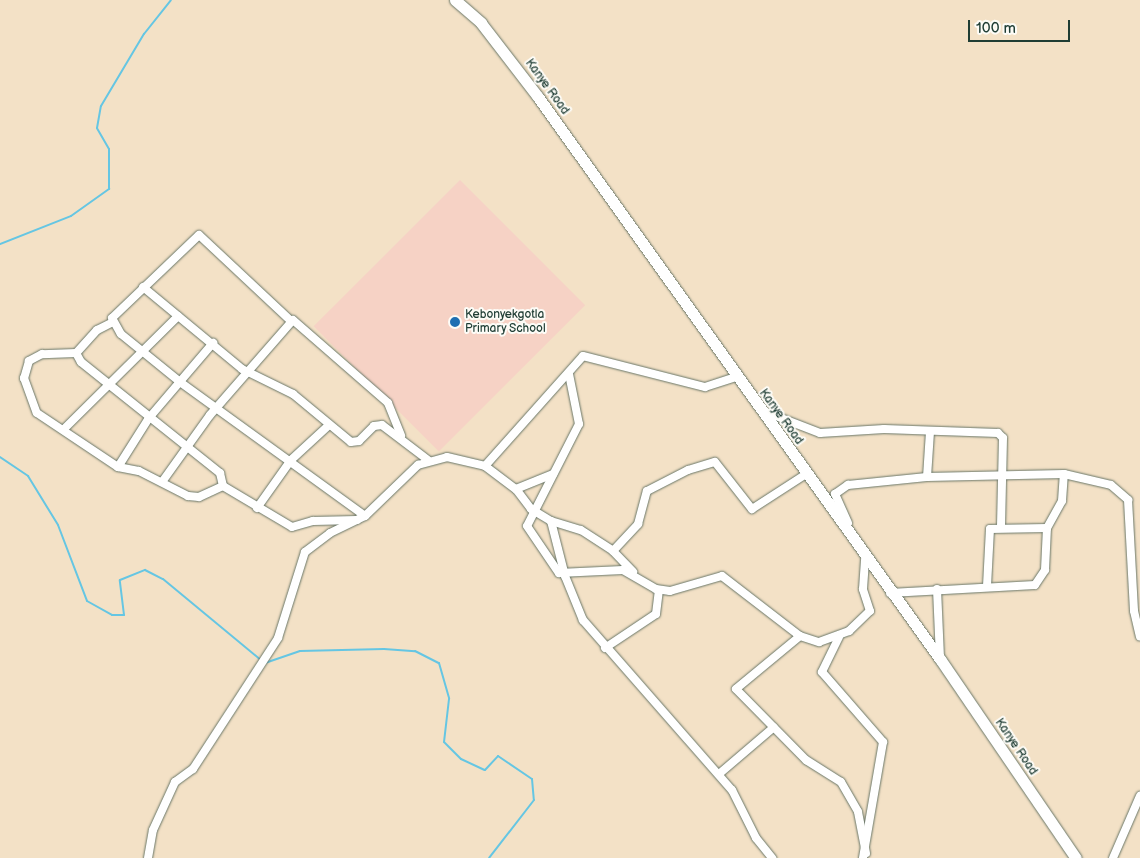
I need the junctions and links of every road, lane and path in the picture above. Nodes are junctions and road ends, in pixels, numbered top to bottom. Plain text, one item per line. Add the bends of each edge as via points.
1 (455, 0) edge
2 (143, 286) junction
3 (178, 316) junction
4 (291, 321) junction
5 (112, 322) junction
6 (213, 344) junction
7 (142, 350) junction
8 (76, 353) junction
9 (250, 374) junction
10 (569, 374) junction
11 (735, 376) junction
12 (180, 382) junction
13 (107, 383) junction
14 (217, 407) junction
15 (759, 410) junction
16 (149, 418) junction
17 (329, 425) junction
18 (65, 428) junction
19 (930, 432) junction
20 (401, 436) junction
21 (186, 446) junction
22 (291, 460) junction
23 (428, 460) junction
24 (118, 466) junction
25 (485, 466) junction
26 (553, 474) junction
27 (806, 474) junction
28 (1064, 474) junction
29 (1003, 476) junction
30 (927, 477) junction
31 (162, 482) junction
32 (223, 486) junction
33 (516, 489) junction
34 (257, 508) junction
35 (534, 511) junction
36 (362, 518) junction
37 (551, 521) junction
38 (317, 523) junction
39 (1001, 527) junction
40 (1047, 528) junction
41 (330, 532) junction
42 (318, 539) junction
43 (854, 542) junction
44 (613, 551) junction
45 (865, 557) junction
46 (632, 572) junction
47 (564, 576) junction
48 (987, 586) junction
49 (937, 589) junction
50 (659, 590) junction
51 (890, 593) junction
52 (800, 636) junction
53 (1140, 636) edge
54 (839, 637) junction
55 (605, 648) junction
56 (940, 659) junction
57 (774, 727) junction
58 (719, 774) junction
59 (1140, 796) edge
60 (864, 855) edge
61 (148, 858) edge
62 (772, 858) edge
63 (1076, 858) edge
64 (1113, 858) edge

1 - 11 main road, Kanye Road via 481,23 532,89
2 - 3 street
2 - 4 street via 192,238 201,235
2 - 5 street via 114,314
3 - 6 street
3 - 7 street
4 - 9 street
4 - 20 street via 299,322 388,403
5 - 7 street
5 - 8 street via 97,330
6 - 9 street
6 - 12 street
7 - 12 street
7 - 13 street
8 - 13 street
8 - 18 street via 38,355 28,361 23,373 34,410
9 - 14 street
9 - 17 street via 293,394
10 - 11 street via 585,356 705,387
10 - 25 street
10 - 26 street via 579,424
11 - 15 main road, Kanye Road
12 - 14 street
12 - 16 street
13 - 16 street
13 - 18 street
14 - 21 street
14 - 22 street
15 - 19 street via 820,433
15 - 27 main road, Kanye Road
16 - 21 street
16 - 24 street
17 - 20 street via 354,443 375,425
17 - 22 street
18 - 24 street
19 - 29 street via 998,433 1003,438
19 - 30 street
20 - 23 street
21 - 31 street
21 - 32 street via 220,473
22 - 34 street
22 - 36 street
23 - 25 street via 446,457
23 - 36 street via 393,485
24 - 31 street
25 - 33 street
26 - 33 street
26 - 35 street
27 - 43 main road, Kanye Road
27 - 44 street via 752,509 715,462 688,470 647,491 638,524
28 - 29 street
28 - 40 street via 1062,501
28 - 53 street via 1125,492 1134,611
29 - 30 street
29 - 39 street
30 - 43 street via 838,490 836,498
31 - 32 street via 192,498
32 - 34 street
33 - 35 street
34 - 38 street via 292,527
35 - 37 street
35 - 47 street via 528,534
36 - 38 street
36 - 41 street
37 - 44 street via 581,530
37 - 47 street
38 - 41 street
38 - 42 street
39 - 40 street
39 - 48 street via 987,532
40 - 48 street via 1045,570 1035,585
41 - 42 street
42 - 61 street via 302,558 289,611 278,638 189,773 175,782 153,830
43 - 45 main road, Kanye Road
44 - 46 street
45 - 51 main road, Kanye Road
45 - 54 street via 863,589 870,611
46 - 47 street via 597,570
46 - 50 street
47 - 55 street via 583,620
48 - 49 street
49 - 51 street
49 - 56 street
50 - 52 street via 677,590 726,577
50 - 55 street via 656,614
51 - 56 main road, Kanye Road
52 - 54 street via 819,642
52 - 57 street via 737,686
54 - 60 street via 822,672 883,742
55 - 58 street
56 - 63 main road, Kanye Road
57 - 58 street
57 - 60 street via 806,760 841,782 858,812
58 - 62 street via 741,802 756,838
59 - 64 street

